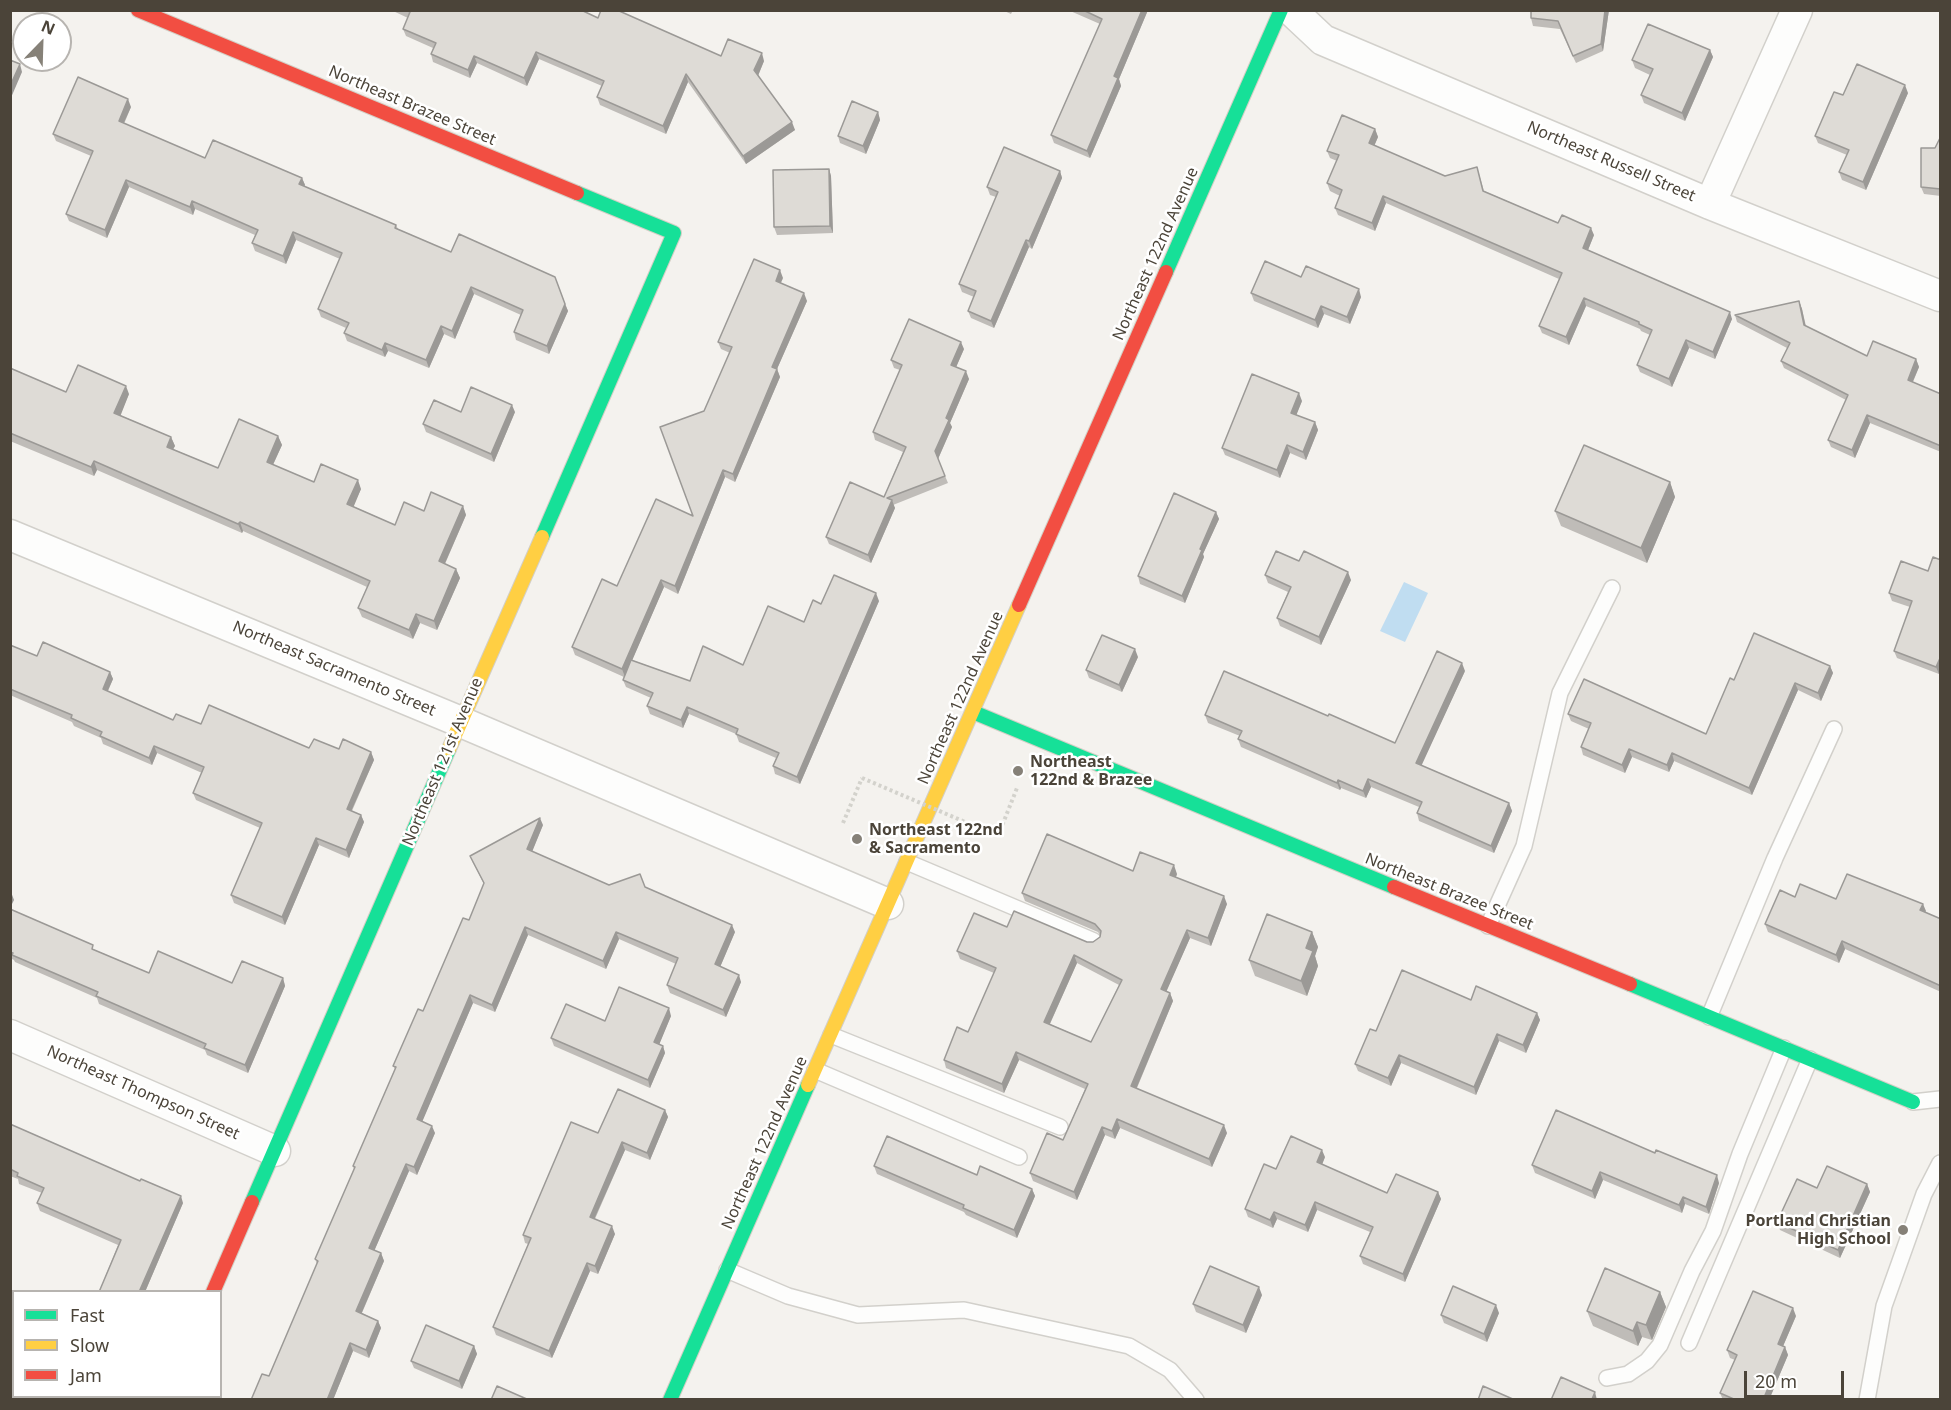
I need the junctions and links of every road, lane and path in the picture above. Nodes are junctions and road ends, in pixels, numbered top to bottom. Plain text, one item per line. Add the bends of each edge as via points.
1 (138, 10) edge
2 (1281, 10) edge
3 (1291, 10) edge
4 (1797, 10) edge
5 (1710, 204) junction
6 (674, 233) joint
7 (1941, 296) edge
8 (10, 535) edge
9 (1612, 588) dead end
10 (973, 712) junction
11 (461, 722) junction
12 (1834, 729) dead end
13 (1017, 788) dead end
14 (843, 823) dead end
15 (907, 862) junction
16 (888, 904) junction
17 (1488, 926) junction
18 (1094, 941) edge
19 (1709, 1017) junction
20 (10, 1035) edge
21 (831, 1035) junction
22 (1784, 1048) junction
23 (1810, 1059) junction
24 (815, 1070) junction
25 (1941, 1099) edge
26 (1913, 1102) joint
27 (1060, 1127) dead end
28 (275, 1151) junction
29 (1018, 1157) dead end
30 (1941, 1163) edge
31 (727, 1270) junction
32 (214, 1290) edge
33 (1689, 1343) dead end
34 (1607, 1378) dead end
35 (670, 1400) edge
36 (1196, 1400) edge
37 (1867, 1400) edge

1 - 6 street, Northeast Brazee Street
2 - 10 street, Northeast 122nd Avenue
3 - 5 street, Northeast Russell Street via 1323,40
4 - 5 street
5 - 7 street, Northeast Russell Street
6 - 11 street, Northeast 121st Avenue
8 - 11 street, Northeast Sacramento Street
9 - 17 lane via 1560,693 1524,846
10 - 15 street, Northeast 122nd Avenue
10 - 17 street, Northeast Brazee Street
11 - 16 street, Northeast Sacramento Street
11 - 28 street, Northeast 121st Avenue
12 - 19 lane
13 - 14 path, bridge via 998,836 862,778
15 - 16 street, Northeast 122nd Avenue
15 - 18 lane
16 - 21 street, Northeast 122nd Avenue
17 - 19 street, Northeast Brazee Street
19 - 22 street, Northeast Brazee Street
20 - 28 street, Northeast Thompson Street
21 - 24 street, Northeast 122nd Avenue
21 - 27 lane
22 - 23 street, Northeast Brazee Street
22 - 34 lane via 1713,1231 1660,1345 1628,1374
23 - 26 street, Northeast Brazee Street
23 - 33 lane
24 - 29 lane
24 - 31 street, Northeast 122nd Avenue
25 - 26 lane
28 - 32 street, Northeast 121st Avenue
30 - 37 lane via 1924,1194 1884,1306
31 - 35 street, Northeast 122nd Avenue
31 - 36 lane via 788,1296 858,1315 964,1310 1129,1346 1170,1370

